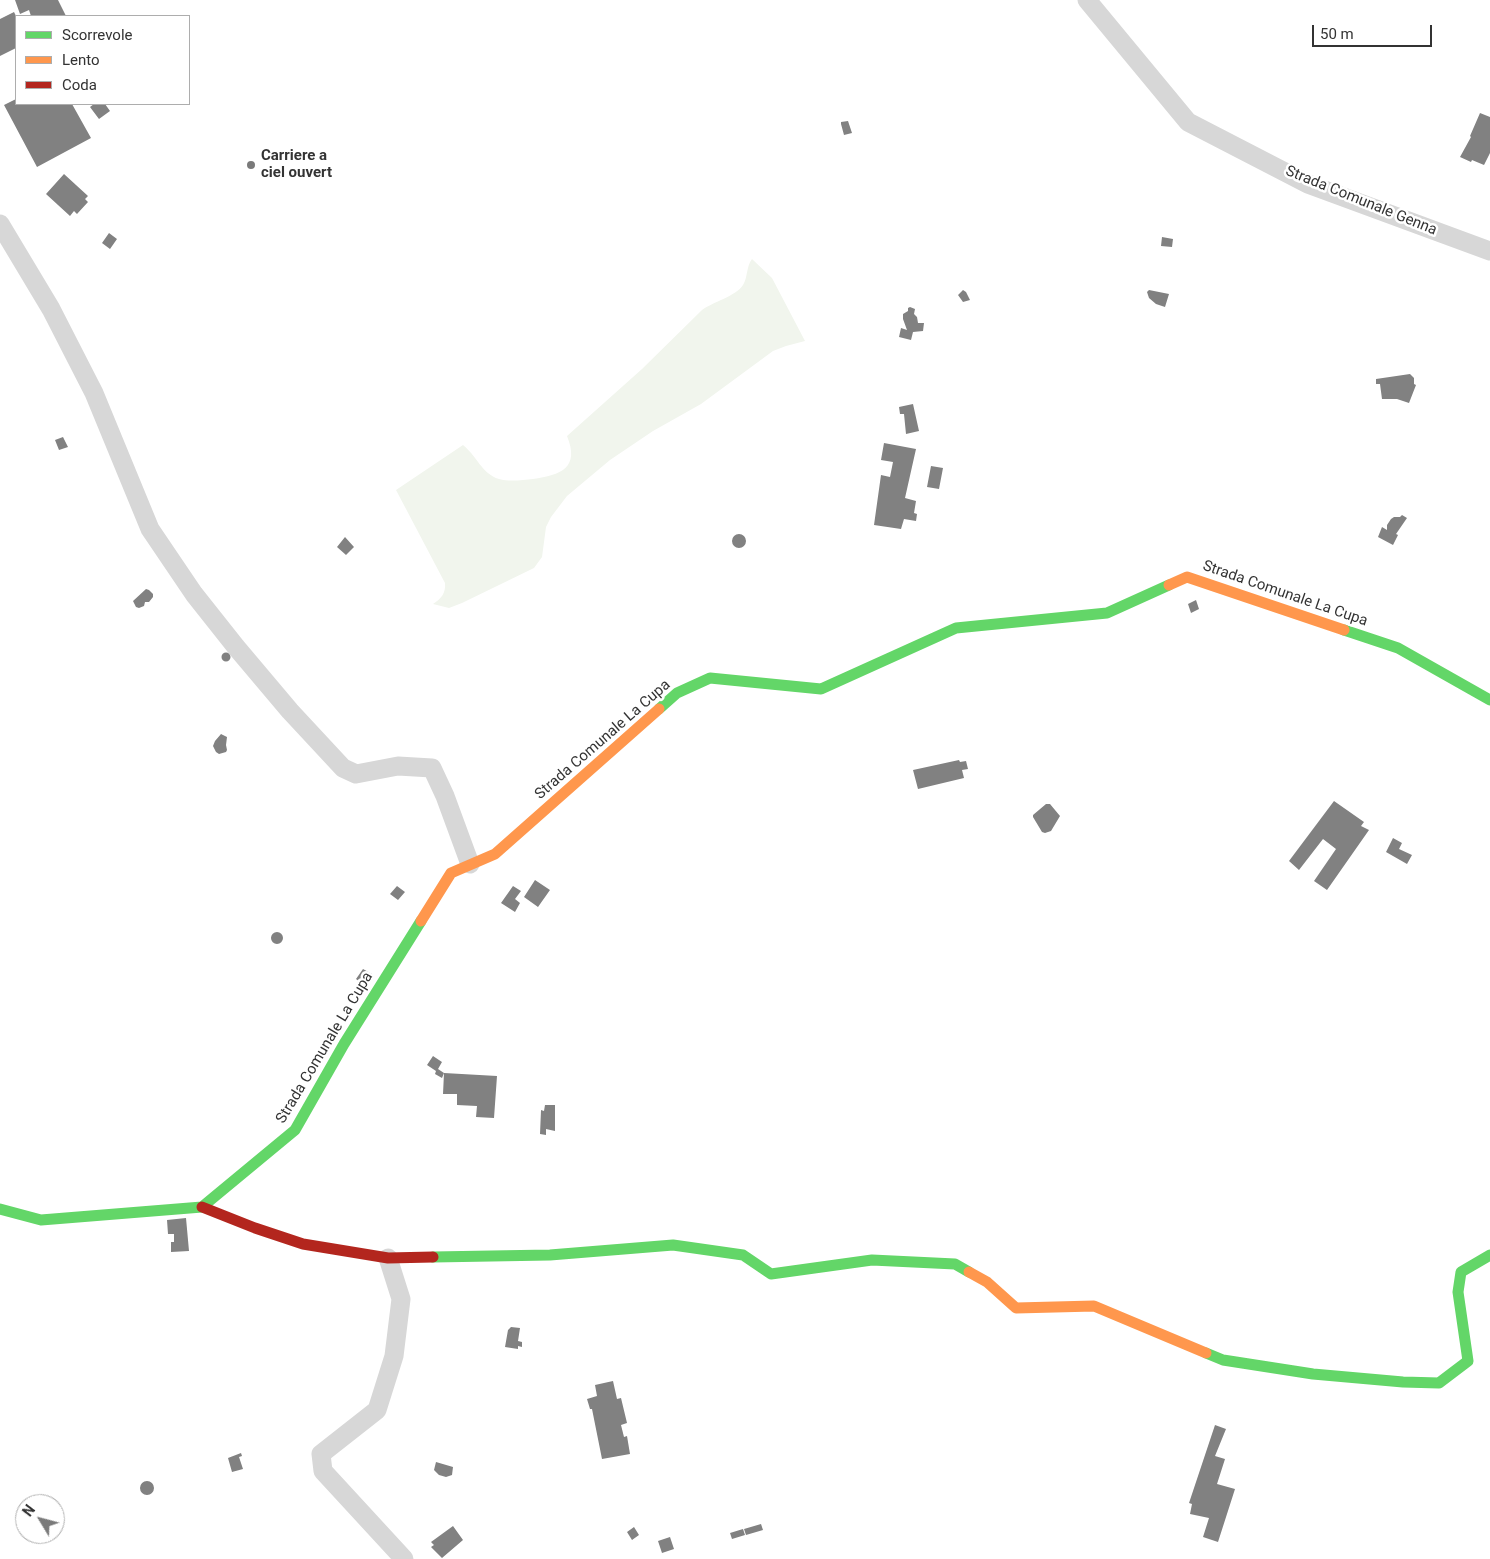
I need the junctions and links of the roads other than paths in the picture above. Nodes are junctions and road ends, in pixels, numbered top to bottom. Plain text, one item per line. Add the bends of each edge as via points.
1 (1087, 0) edge
2 (0, 224) edge
3 (1490, 251) edge
4 (1490, 700) edge
5 (470, 864) junction
6 (202, 1207) junction
7 (0, 1209) edge
8 (1490, 1255) edge
9 (388, 1258) junction
10 (404, 1559) edge

1 - 3 street, Strada Comunale Genna via 1188,122 1308,184
2 - 5 street via 52,309 94,393 150,529 194,594 284,704 343,768 356,774 398,766 432,768
4 - 5 street, Strada Comunale La Cupa via 1398,648 1188,577 1107,613 956,628 821,689 710,678 676,693 495,854
5 - 6 street, Strada Comunale La Cupa via 451,873 344,1044 295,1130
6 - 7 street via 41,1220
6 - 9 street via 303,1244
8 - 9 street via 1461,1272 1458,1292 1468,1361 1439,1383 1313,1374 1223,1360 1094,1306 1016,1308 986,1282 955,1264 872,1260 771,1274 743,1255 672,1245 550,1255
9 - 10 street via 401,1299 394,1356 377,1410 321,1454 323,1471

